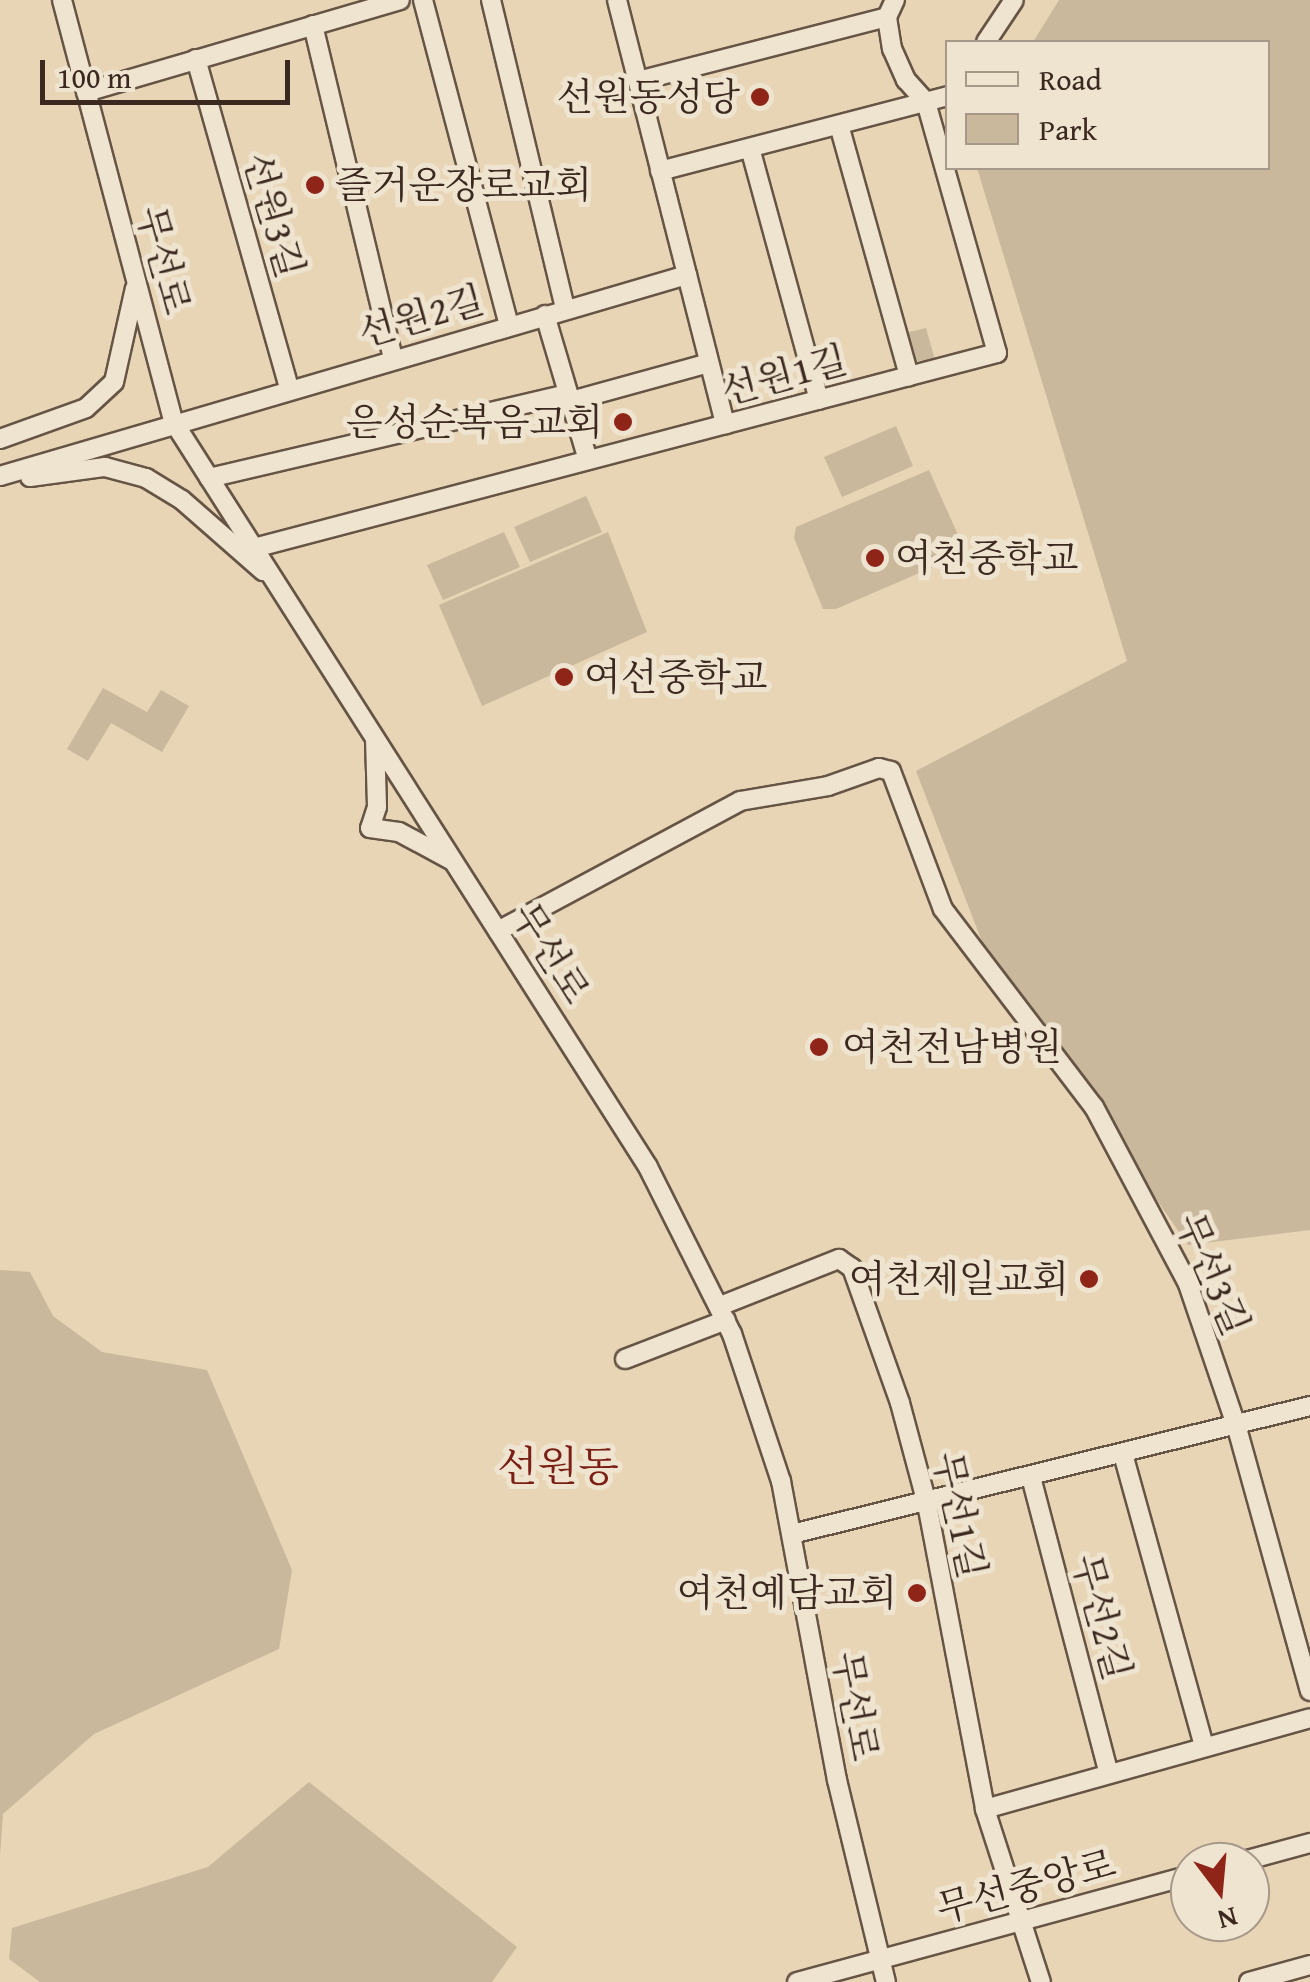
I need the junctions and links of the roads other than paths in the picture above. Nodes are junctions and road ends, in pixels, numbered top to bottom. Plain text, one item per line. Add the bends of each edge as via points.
1 (62, 0) edge
2 (400, 0) edge
3 (422, 0) edge
4 (491, 0) edge
5 (617, 0) edge
6 (1014, 0) edge
7 (891, 8) edge
8 (313, 26) junction
9 (987, 40) edge
10 (196, 59) junction
11 (638, 81) junction
12 (86, 92) junction
13 (945, 97) edge
14 (926, 102) junction
15 (839, 125) junction
16 (750, 148) junction
17 (945, 169) edge
18 (945, 170) edge
19 (660, 171) junction
20 (687, 274) junction
21 (136, 282) junction
22 (565, 309) junction
23 (545, 315) junction
24 (508, 325) junction
25 (393, 358) junction
26 (709, 363) junction
27 (909, 376) junction
28 (289, 388) junction
29 (570, 398) junction
30 (819, 400) junction
31 (173, 420) junction
32 (725, 424) junction
33 (0, 439) edge
34 (588, 460) junction
35 (209, 478) junction
36 (0, 480) edge
37 (254, 548) junction
38 (275, 581) junction
39 (376, 739) junction
40 (453, 861) junction
41 (498, 930) junction
42 (723, 1313) junction
43 (625, 1360) dead end
44 (1310, 1406) edge
45 (1238, 1428) junction
46 (1123, 1454) junction
47 (1031, 1477) junction
48 (927, 1504) junction
49 (792, 1534) junction
50 (1310, 1691) edge
51 (1310, 1718) edge
52 (1204, 1748) junction
53 (1109, 1774) junction
54 (985, 1809) junction
55 (1310, 1843) edge
56 (1270, 1854) edge
57 (1170, 1881) edge
58 (1017, 1922) junction
59 (878, 1960) junction
60 (1310, 1965) edge
61 (1295, 1976) edge
62 (797, 1982) edge
63 (886, 1982) edge
64 (1041, 1982) edge
65 (1249, 1982) edge

1 - 12 street, 무선로
2 - 8 street
3 - 24 street
4 - 22 street
5 - 11 street
6 - 9 street
7 - 11 street
7 - 14 street via 900,71
8 - 10 street
8 - 25 street
10 - 12 street
10 - 28 street, 선원3길
11 - 19 street
12 - 21 street, 무선로
13 - 14 street
14 - 15 street
14 - 17 street, 선원1길
15 - 16 street
15 - 27 street
16 - 19 street
16 - 30 street
18 - 27 street, 선원1길 via 997,353
19 - 20 street
20 - 22 street, 선원2길
20 - 26 street
21 - 31 street, 무선로
21 - 33 street via 114,382 86,408
22 - 23 street, 선원2길
23 - 24 street, 선원2길
23 - 29 street
24 - 25 street, 선원2길
25 - 28 street, 선원2길
26 - 29 street
26 - 32 street
27 - 30 street, 선원1길
28 - 31 street, 선원2길
29 - 34 street
29 - 35 street
30 - 32 street, 선원1길
31 - 35 street, 무선로
31 - 36 street, 선원2길
32 - 34 street, 선원1길
34 - 37 street, 선원1길
35 - 37 street, 무선로
36 - 38 street via 72,469 126,470 182,500
37 - 38 street, 무선로
38 - 39 street, 무선로
39 - 40 street, 무선로
39 - 40 street via 377,807 370,828 399,832
40 - 41 street, 무선로
41 - 42 street, 무선로 via 648,1167
41 - 45 street, 무선3길 via 740,802 828,786 879,768 896,777 927,874 956,930 1094,1108 1188,1284
42 - 43 street
42 - 48 street, 무선1길 via 781,1279 848,1262 900,1404
42 - 49 street, 무선로 via 764,1421
44 - 45 street
45 - 46 street
45 - 50 street, 무선3길
46 - 47 street
46 - 52 street, 무선2길
47 - 48 street
47 - 53 street, 무선2길
48 - 49 street
48 - 54 street, 무선1길
49 - 59 street, 무선로
51 - 52 street
52 - 53 street
53 - 54 street
54 - 58 street, 무선1길
55 - 56 street
57 - 58 street, 무선중앙로
58 - 59 street, 무선중앙로
58 - 64 street, 무선1길
59 - 62 street, 무선중앙로
59 - 63 street, 무선로
60 - 61 street
61 - 65 street

